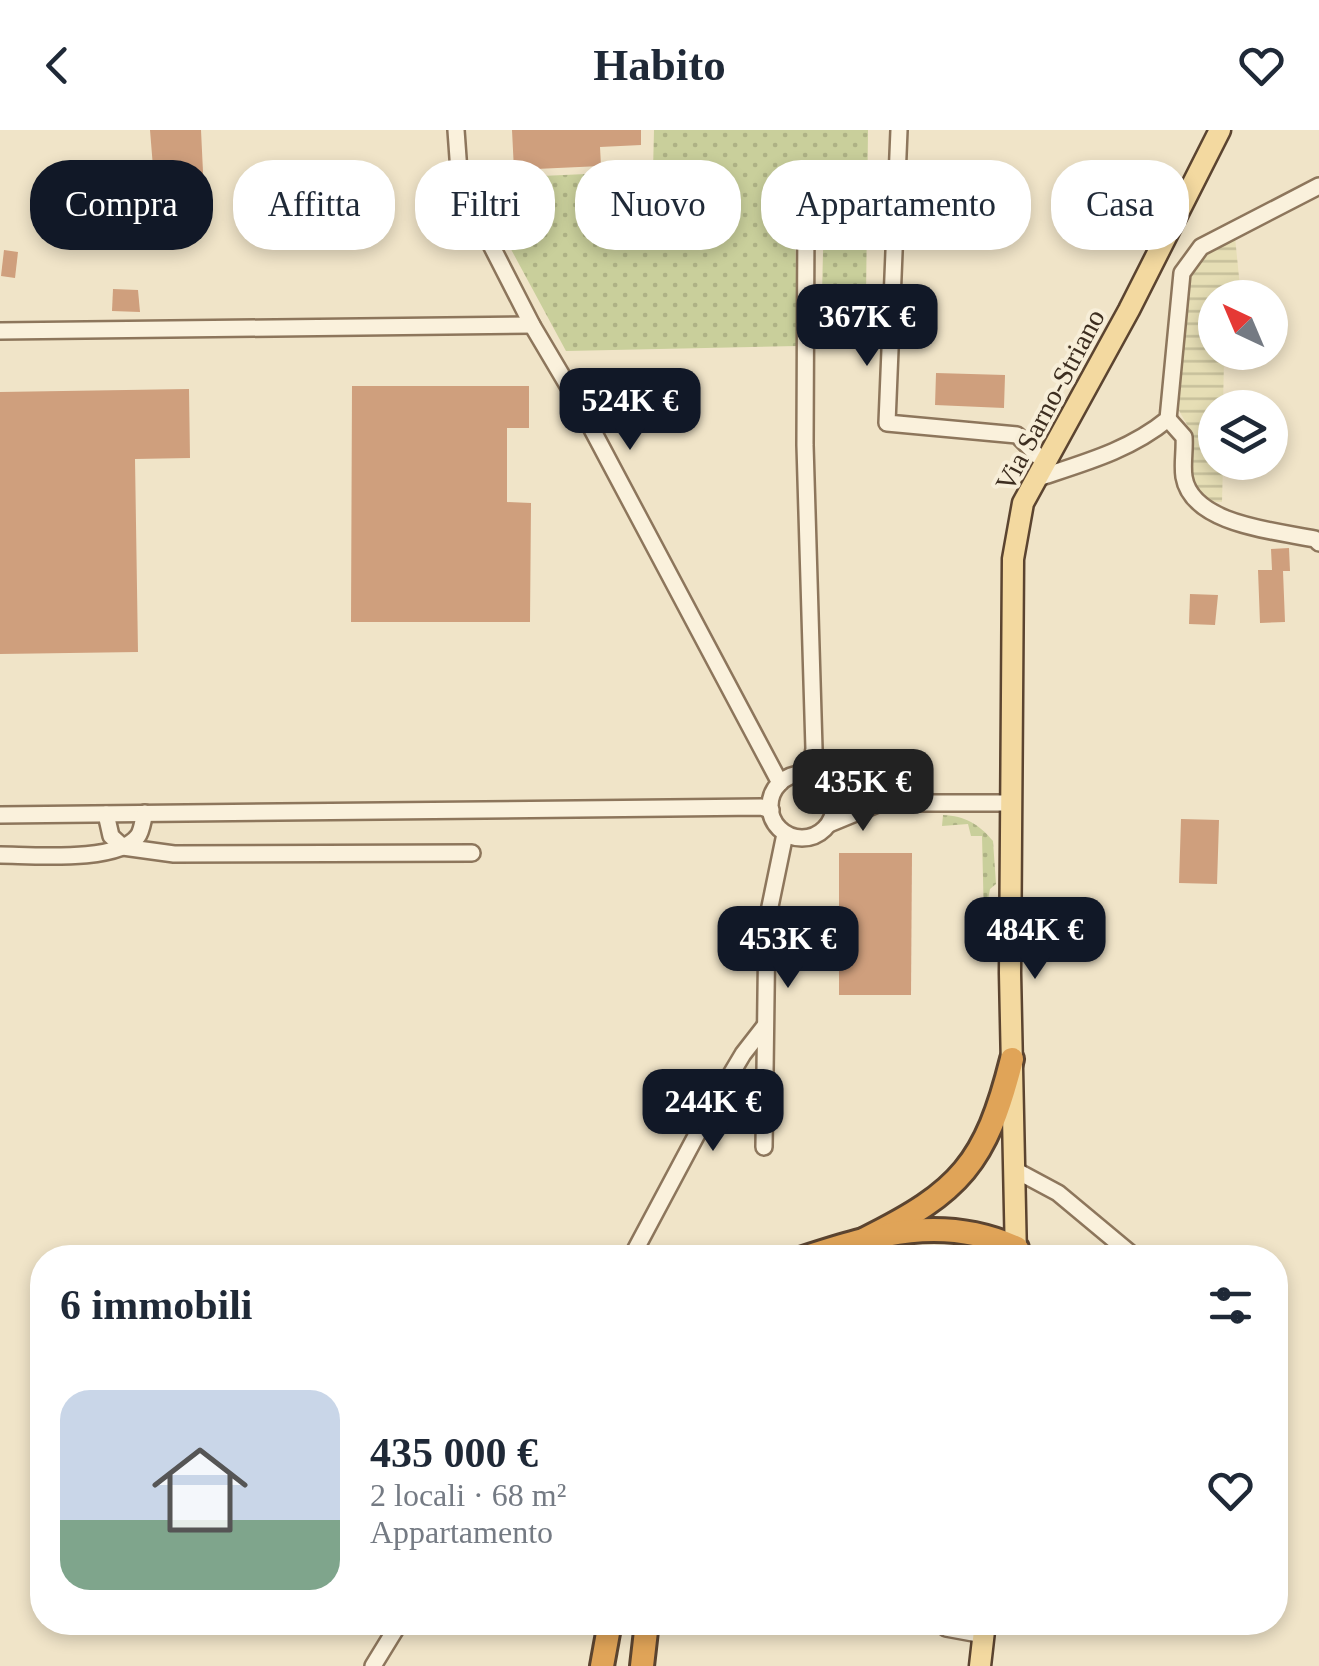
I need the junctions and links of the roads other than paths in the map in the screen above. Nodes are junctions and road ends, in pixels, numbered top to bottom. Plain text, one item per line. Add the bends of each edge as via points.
1 (456, 130) edge
2 (899, 130) edge
3 (1220, 130) edge
4 (1319, 186) edge
5 (806, 250) edge
6 (532, 325) junction
7 (0, 331) edge
8 (1168, 418) junction
9 (1040, 470) junction
10 (1319, 543) edge
11 (809, 774) junction
12 (780, 783) junction
13 (826, 784) junction
14 (880, 803) junction
15 (1011, 803) junction
16 (770, 810) junction
17 (145, 813) junction
18 (106, 814) junction
19 (0, 815) edge
20 (829, 824) junction
21 (785, 834) junction
22 (123, 847) junction
23 (472, 854) dead end
24 (0, 855) edge
25 (764, 1026) junction
26 (1012, 1060) junction
27 (764, 1147) dead end
28 (1017, 1171) junction
29 (865, 1238) junction
30 (638, 1245) edge
31 (843, 1245) edge
32 (1000, 1245) edge
33 (1017, 1245) edge
34 (1120, 1245) edge
35 (392, 1635) edge
36 (608, 1635) edge
37 (646, 1635) edge
38 (983, 1635) edge
39 (373, 1666) edge
40 (604, 1666) edge
41 (642, 1666) edge
42 (980, 1666) edge

1 - 6 street via 468,200
2 - 9 street via 888,423 1017,435
3 - 9 main road, Via Sarno-Striano
4 - 8 street via 1201,248 1182,273
5 - 11 street via 814,750
6 - 7 street
6 - 12 street
8 - 9 street via 1113,453
8 - 10 street via 1184,437 1184,478 1201,505 1227,521
9 - 15 main road, Via Sarno-Striano via 1023,504 1013,559
11 - 12 street
11 - 13 street
12 - 16 street
13 - 14 street
13 - 20 street via 834,803
14 - 15 street
14 - 20 street
15 - 26 main road, Via Sarno-Striano
16 - 17 street
16 - 21 street
17 - 18 street
17 - 22 street via 139,836
18 - 19 street
18 - 22 street via 111,836
20 - 21 street via 814,836
21 - 25 street via 769,903
22 - 23 street via 174,854
22 - 24 street via 93,854
25 - 27 street
25 - 30 street via 712,1106
26 - 28 main road, Via Sarno-Striano
26 - 29 highway via 982,1148 963,1173 914,1214
28 - 33 main road, Via Sarno-Striano
28 - 34 street via 1058,1193
29 - 31 highway
29 - 32 highway via 968,1230
35 - 39 street
36 - 40 highway
37 - 41 highway
38 - 42 main road

